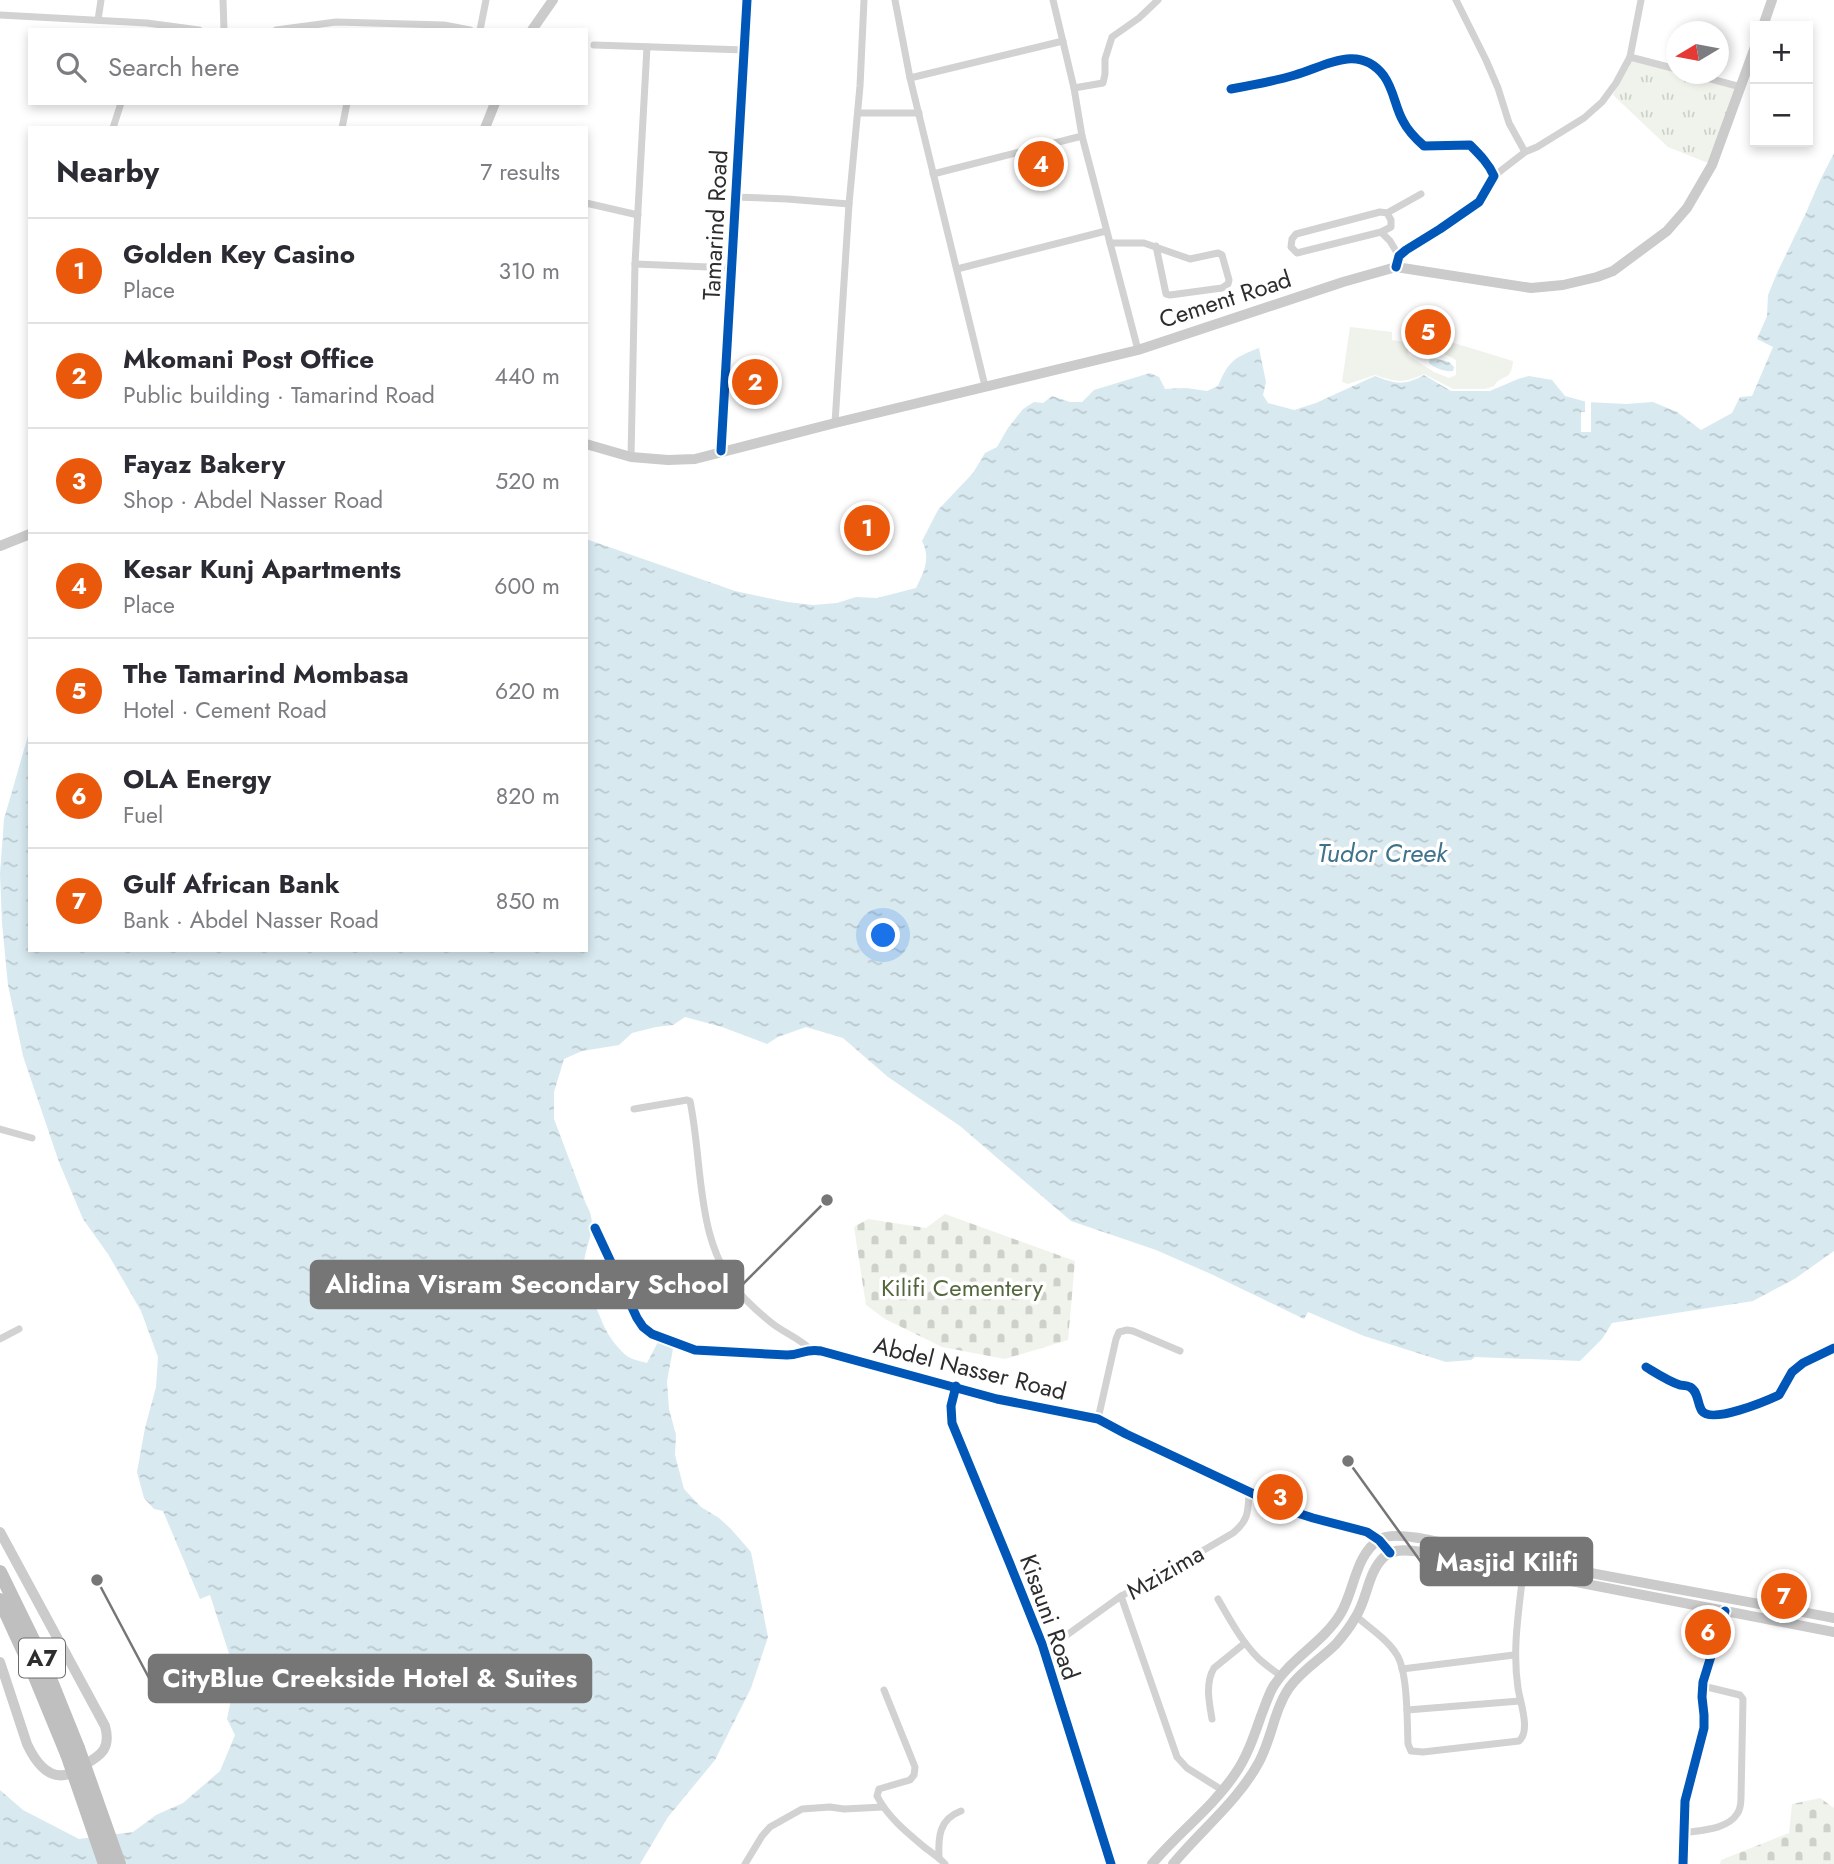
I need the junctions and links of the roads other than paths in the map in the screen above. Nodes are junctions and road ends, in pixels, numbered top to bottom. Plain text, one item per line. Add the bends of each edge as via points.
1 (101, 0) edge
2 (223, 0) edge
3 (486, 0) edge
4 (553, 0) edge
5 (747, 0) edge
6 (864, 0) edge
7 (895, 0) edge
8 (1053, 0) edge
9 (1158, 0) edge
10 (1456, 0) edge
11 (1642, 0) edge
12 (1772, 0) edge
13 (0, 15) edge
14 (98, 20) junction
15 (1764, 21) edge
16 (361, 26) edge
17 (146, 27) edge
18 (164, 28) edge
19 (224, 28) edge
20 (291, 28) edge
21 (459, 28) edge
22 (480, 28) edge
23 (533, 28) edge
24 (1063, 41) junction
25 (594, 45) dead end
26 (647, 47) junction
27 (745, 50) junction
28 (1630, 57) junction
29 (1750, 61) edge
30 (1666, 66) edge
31 (910, 78) junction
32 (1729, 83) edge
33 (1741, 86) junction
34 (1074, 88) junction
35 (1231, 89) dead end
36 (120, 105) edge
37 (346, 105) edge
38 (494, 105) edge
39 (858, 113) junction
40 (919, 113) junction
41 (114, 126) edge
42 (342, 126) edge
43 (486, 126) edge
44 (1082, 136) junction
45 (1525, 152) junction
46 (933, 174) junction
47 (1494, 176) junction
48 (1421, 194) dead end
49 (735, 197) junction
50 (588, 203) edge
51 (849, 204) junction
52 (1387, 213) junction
53 (638, 215) junction
54 (1106, 231) junction
55 (1381, 232) junction
56 (1110, 243) junction
57 (1156, 246) junction
58 (1398, 261) junction
59 (635, 264) junction
60 (733, 268) junction
61 (957, 269) junction
62 (1138, 350) junction
63 (985, 386) junction
64 (835, 423) junction
65 (588, 445) edge
66 (721, 452) junction
67 (631, 457) junction
68 (28, 535) edge
69 (0, 546) edge
70 (634, 1109) dead end
71 (0, 1129) edge
72 (32, 1138) dead end
73 (595, 1228) dead end
74 (19, 1329) dead end
75 (0, 1339) edge
76 (809, 1348) junction
77 (1834, 1348) edge
78 (1180, 1351) dead end
79 (1646, 1367) dead end
80 (956, 1386) junction
81 (1098, 1419) junction
82 (1249, 1492) junction
83 (0, 1532) edge
84 (1379, 1540) junction
85 (1390, 1553) junction
86 (0, 1572) edge
87 (1522, 1572) junction
88 (1683, 1590) junction
89 (1121, 1596) junction
90 (1218, 1599) dead end
91 (0, 1600) edge
92 (1678, 1602) junction
93 (1766, 1605) junction
94 (1725, 1611) junction
95 (1357, 1617) junction
96 (1764, 1618) junction
97 (1834, 1618) edge
98 (1834, 1632) edge
99 (1060, 1640) junction
100 (1245, 1643) junction
101 (1042, 1644) junction
102 (1514, 1656) junction
103 (0, 1662) edge
104 (1048, 1663) junction
105 (1402, 1669) junction
106 (1281, 1676) junction
107 (1703, 1686) junction
108 (884, 1690) dead end
109 (1520, 1701) junction
110 (1406, 1710) junction
111 (1212, 1719) dead end
112 (73, 1751) junction
113 (1222, 1790) junction
114 (883, 1807) junction
115 (961, 1811) dead end
116 (1683, 1833) junction
117 (942, 1861) edge
118 (105, 1864) edge
119 (120, 1864) edge
120 (745, 1864) edge
121 (1111, 1864) edge
122 (1152, 1864) edge
123 (1173, 1864) edge
124 (1683, 1864) edge

1 - 14 street
2 - 19 street
3 - 22 street
4 - 23 main road
5 - 27 street, Tamarind Road
6 - 39 street
7 - 31 street
8 - 24 street
9 - 34 street via 1112,37 1103,83
10 - 45 street
11 - 28 street
12 - 15 main road
13 - 14 street
14 - 17 street
16 - 20 street via 336,22
16 - 21 street
17 - 18 street
24 - 31 street
24 - 34 street
25 - 26 street
26 - 27 street
26 - 53 street
27 - 49 street, Tamarind Road
28 - 30 street
28 - 45 street via 1602,103
29 - 33 main road, Cement Road
31 - 40 street
32 - 33 street
33 - 58 main road, Cement Road via 1712,165 1687,208 1667,231 1613,271 1563,285 1531,288
34 - 44 street
35 - 47 street via 1341,60 1373,63 1415,138 1424,146 1471,145
36 - 41 street
37 - 42 street
38 - 43 main road
39 - 40 street
39 - 51 street
40 - 46 street
44 - 46 street
44 - 54 street
45 - 47 street
46 - 61 street
47 - 58 street via 1479,202 1406,250
48 - 52 street
49 - 51 street
49 - 60 street, Tamarind Road
50 - 53 street
51 - 64 street
52 - 55 street via 1391,227
52 - 55 street via 1296,234 1291,247 1297,253
53 - 59 street
54 - 56 street
54 - 61 street
55 - 58 street
56 - 57 street
56 - 62 street
57 - 57 street via 1190,259 1222,255 1228,284 1166,293
58 - 62 main road, Cement Road
59 - 60 street
59 - 67 street
60 - 66 street, Tamarind Road
61 - 63 street
62 - 63 main road, Cement Road
63 - 64 main road, Cement Road
64 - 66 main road, Cement Road
65 - 67 main road, Cement Road
66 - 67 main road, Cement Road via 688,459
68 - 69 main road
70 - 76 street via 690,1101 714,1251 744,1298
71 - 72 street
73 - 76 street, Abdel Nasser Road via 637,1318 652,1334 699,1350 793,1355
74 - 75 street
76 - 80 street, Abdel Nasser Road
77 - 79 street via 1792,1372 1779,1395 1714,1416 1702,1411 1690,1386
78 - 81 street via 1133,1331 1119,1332
80 - 81 street, Abdel Nasser Road
80 - 101 street, Kisauni Road via 951,1406 953,1429
81 - 82 street, Abdel Nasser Road
82 - 84 street, Abdel Nasser Road
82 - 89 street, Mzizima via 1248,1514 1233,1533
83 - 103 main road via 105,1726 107,1743 98,1758 62,1775 36,1762
84 - 85 street
84 - 88 main road, Abdel Nasser Road via 1390,1535 1415,1538
84 - 106 main road via 1360,1564 1340,1614
85 - 87 main road via 1416,1551
85 - 95 main road via 1376,1566
86 - 112 highway, A7 via 41,1656
87 - 92 main road
87 - 102 street
88 - 92 main road
88 - 93 main road, Abdel Nasser Road
89 - 99 street, Mzizima
89 - 113 street via 1177,1757
90 - 100 street
91 - 112 highway, A7
92 - 94 main road
93 - 96 main road
93 - 97 main road, Abdel Nasser Road
94 - 96 main road
94 - 107 street
95 - 105 street via 1395,1651
95 - 123 main road via 1290,1686 1253,1772
96 - 98 main road
99 - 101 street
99 - 104 street
100 - 106 street
100 - 111 street via 1211,1672
101 - 104 street, Kisauni Road
102 - 105 street
102 - 109 street
104 - 121 street, Kisauni Road
105 - 110 street
106 - 113 main road via 1268,1697 1247,1754
107 - 116 street via 1704,1728 1685,1801
107 - 116 street via 1743,1699 1739,1812 1717,1827
108 - 114 street via 915,1767 910,1780 879,1789
109 - 110 street
109 - 110 street via 1526,1729 1519,1741 1423,1752 1411,1751 1408,1744
112 - 118 highway, A7, bridge
112 - 119 highway, A7, bridge
113 - 122 main road
114 - 117 street
114 - 120 street via 802,1809 770,1827
115 - 117 street via 951,1815 938,1837
116 - 124 street

